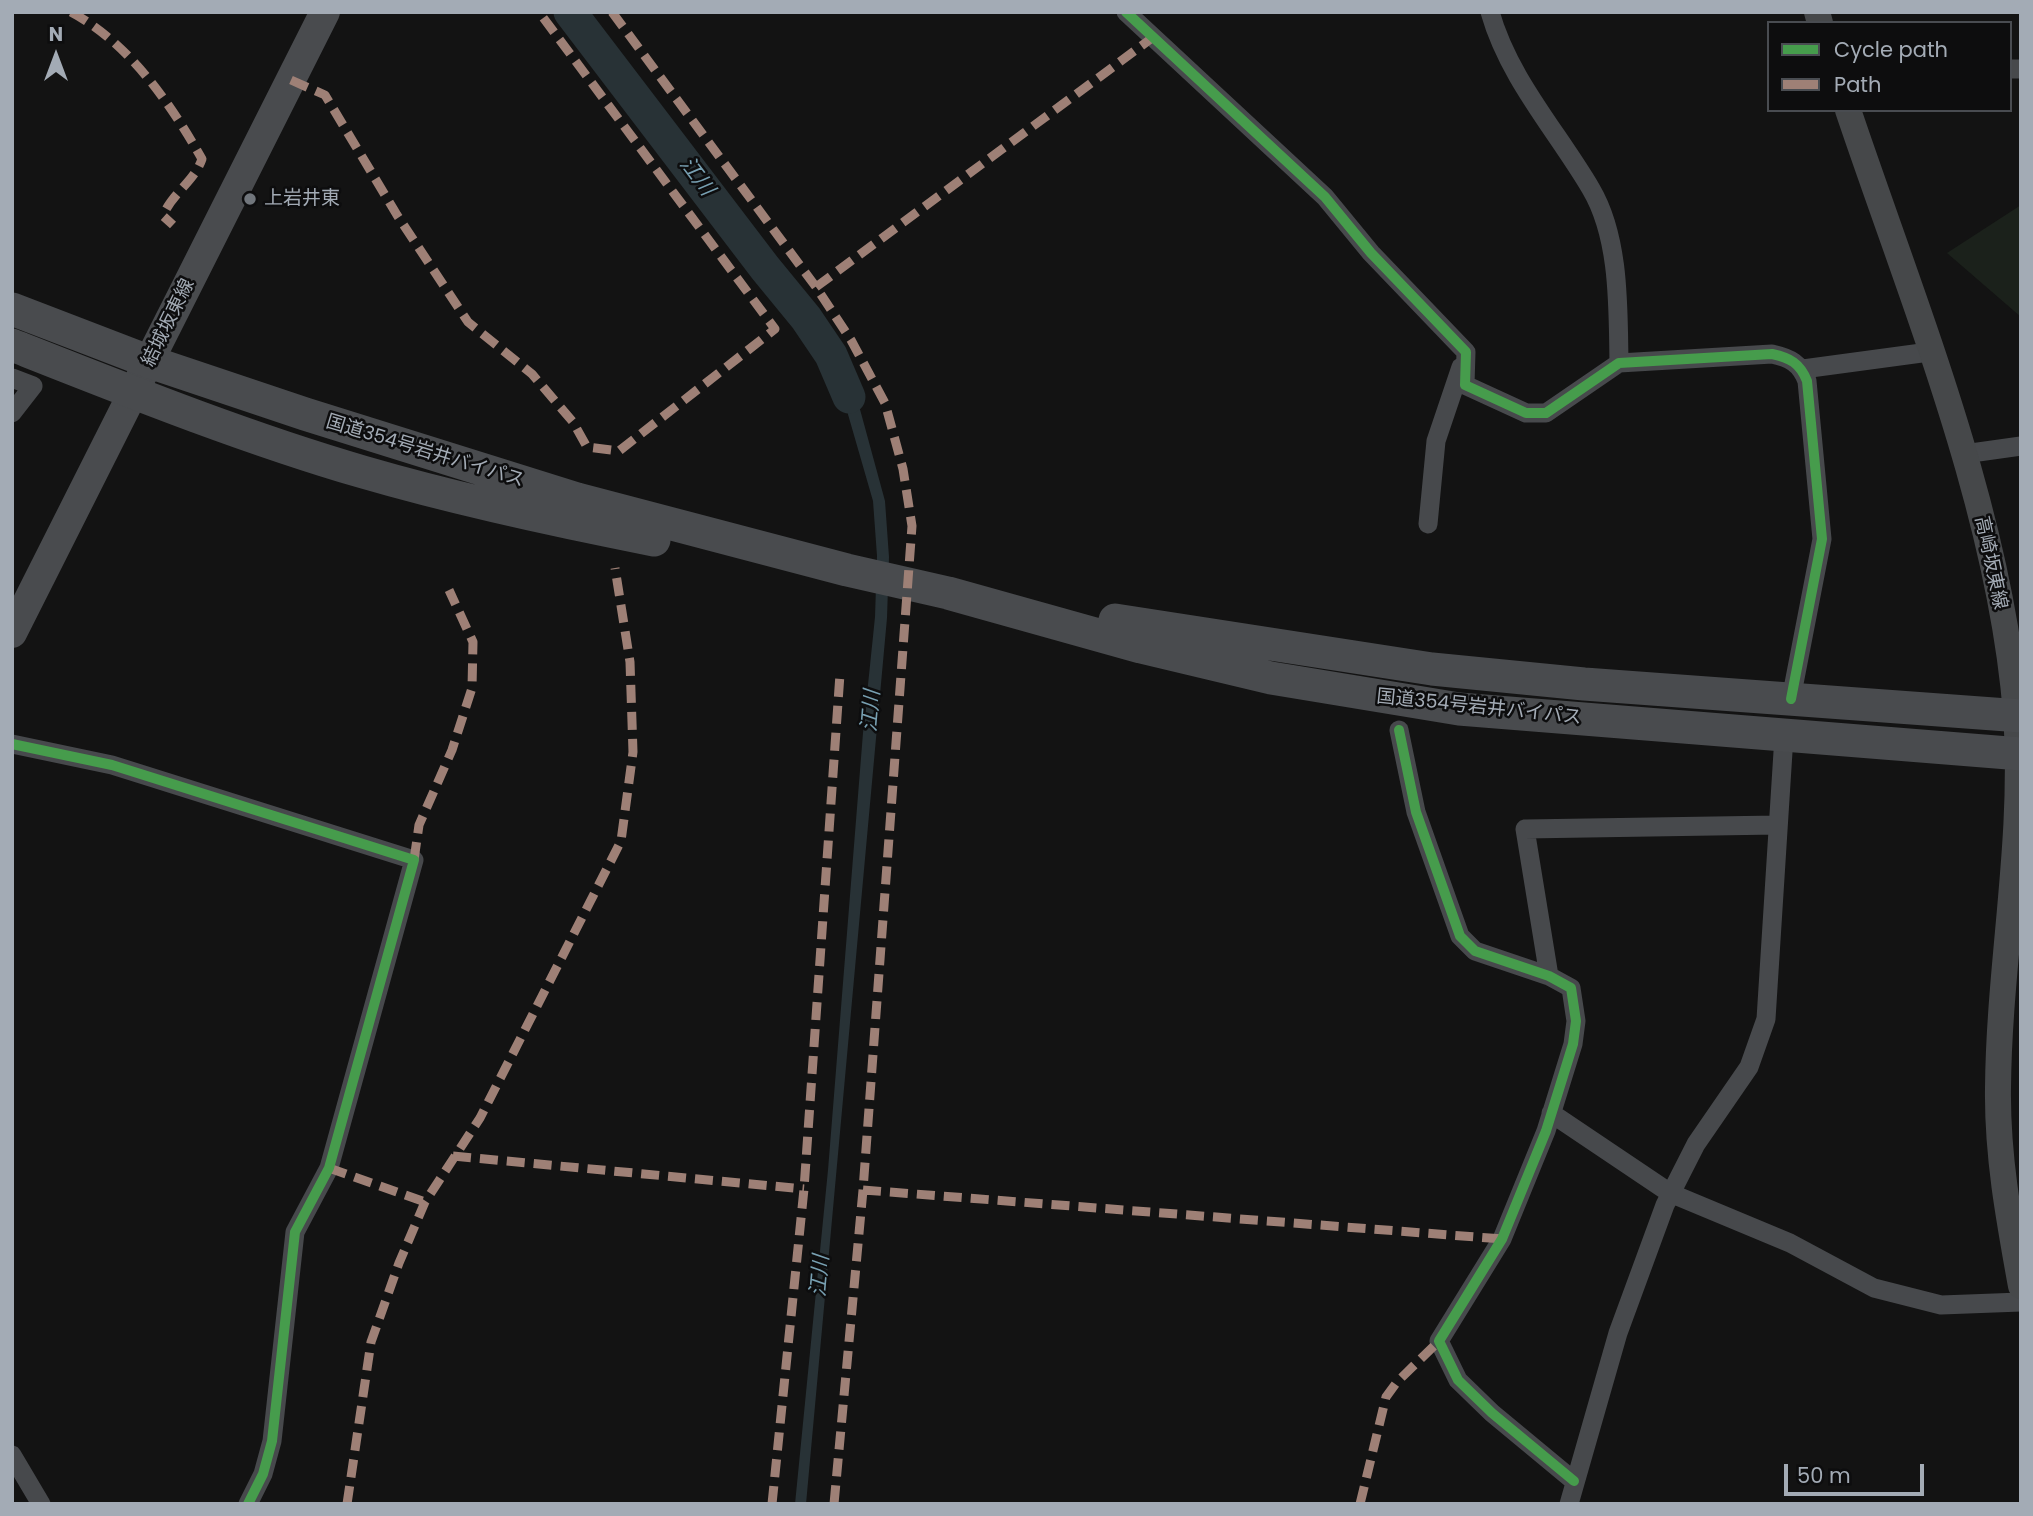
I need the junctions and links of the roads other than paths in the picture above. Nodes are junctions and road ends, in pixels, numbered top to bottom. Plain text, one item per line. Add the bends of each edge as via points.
1 (325, 12) edge
2 (1126, 12) edge
3 (1490, 12) edge
4 (1849, 112) edge
5 (12, 309) edge
6 (12, 345) edge
7 (1466, 352) junction
8 (1929, 352) junction
9 (150, 362) junction
10 (1619, 363) junction
11 (1802, 369) junction
12 (12, 378) edge
13 (134, 393) junction
14 (12, 413) edge
15 (2021, 446) edge
16 (1964, 454) junction
17 (1428, 524) dead end
18 (846, 570) junction
19 (948, 593) junction
20 (12, 633) edge
21 (1791, 699) junction
22 (2018, 715) edge
23 (1399, 730) dead end
24 (1784, 736) junction
25 (12, 744) edge
26 (2019, 754) edge
27 (1777, 825) junction
28 (1549, 976) junction
29 (1551, 1113) junction
30 (1670, 1193) junction
31 (2021, 1286) edge
32 (2021, 1301) edge
33 (12, 1455) edge
34 (1574, 1480) junction
35 (41, 1504) edge
36 (248, 1504) edge
37 (1569, 1504) edge

1 - 9 main road, 結城坂東線
2 - 7 street via 1325,197 1371,253
3 - 10 street via 1512,66 1592,191 1608,234
4 - 8 main road, 高崎坂東線
5 - 9 highway, 国道354号岩井バイパス
6 - 13 highway, 国道354号岩井バイパス
7 - 10 street via 1465,385 1525,413 1546,413
7 - 17 street via 1436,441
8 - 11 street
8 - 16 main road, 高崎坂東線
9 - 13 main road, 結城坂東線
9 - 18 highway, 国道354号岩井バイパス via 496,475
10 - 11 street via 1772,354 1790,358
11 - 21 street via 1807,381 1822,539
12 - 14 street via 33,386
13 - 18 highway, 国道354号岩井バイパス via 362,472 540,517 732,555
13 - 20 main road, 結城坂東線
15 - 16 street
16 - 22 main road, 高崎坂東線 via 1997,588
18 - 19 highway, 国道354号岩井バイパス
19 - 21 highway, 国道354号岩井バイパス via 1432,669
19 - 24 highway, 国道354号岩井バイパス via 1141,647 1350,693 1473,710
21 - 22 highway, 国道354号岩井バイパス
22 - 26 main road, 高崎坂東線
23 - 28 street via 1416,812 1460,936 1475,951
24 - 26 highway, 国道354号岩井バイパス
24 - 27 street
25 - 36 street via 112,765 414,860 329,1168 295,1232 272,1441
26 - 31 main road, 高崎坂東線 via 1998,1091 2000,1153
27 - 28 street via 1525,829
27 - 30 street via 1766,1019 1749,1067 1696,1144
28 - 29 street via 1571,988 1576,1021
29 - 30 street
29 - 34 street via 1502,1239 1439,1341 1458,1380
30 - 32 street via 1790,1243 1874,1288 1941,1304
30 - 34 street via 1618,1333
33 - 35 street
34 - 37 street

